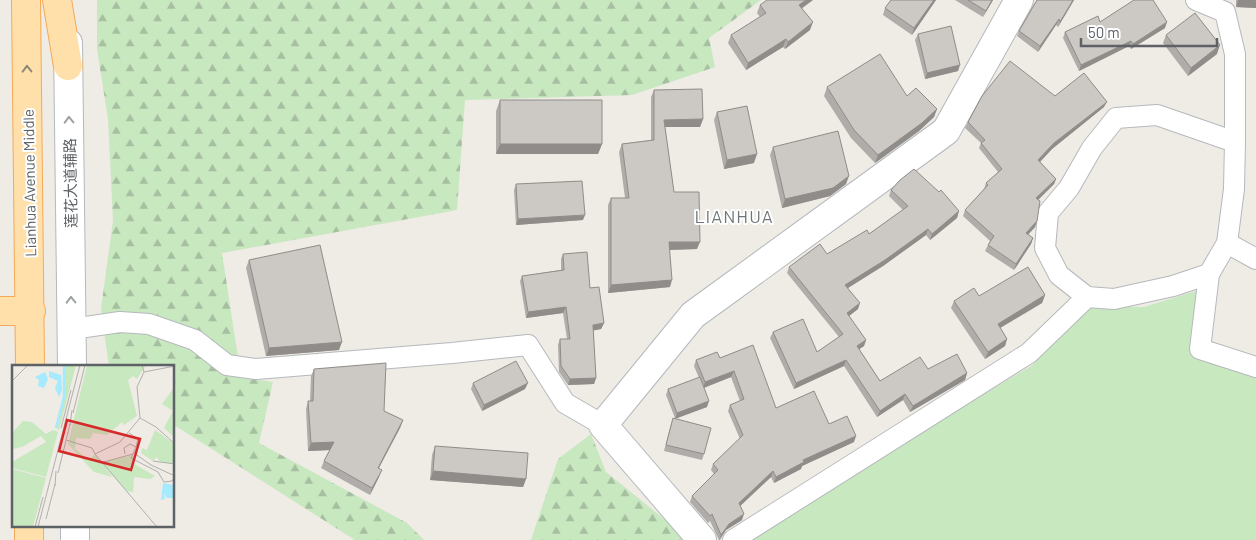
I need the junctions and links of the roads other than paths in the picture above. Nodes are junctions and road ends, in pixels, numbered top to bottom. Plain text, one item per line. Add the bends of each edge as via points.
1 (26, 0) edge
2 (58, 0) edge
3 (68, 0) edge
4 (1019, 0) edge
5 (1196, 0) edge
6 (68, 66) junction
7 (1235, 142) junction
8 (1228, 243) junction
9 (1256, 259) edge
10 (1209, 274) junction
11 (1087, 297) junction
12 (0, 311) edge
13 (31, 311) junction
14 (72, 328) junction
15 (30, 365) edge
16 (72, 365) edge
17 (1256, 367) edge
18 (603, 425) junction
19 (702, 540) edge
20 (732, 540) edge

13 -> 1 main road, Lianhua Avenue Middle
2 - 6 main road
3 - 6 street, 莲花大道辅路
4 - 18 street via 946,131 692,315
5 - 7 street via 1225,12 1235,54
14 -> 6 street, 莲花大道辅路
7 - 8 street
7 - 11 street via 1157,115 1116,118 1092,148 1069,188 1048,212 1045,248 1059,275
8 - 9 street
8 - 10 street
10 - 11 street via 1114,299
10 - 17 street via 1200,349
11 - 20 street via 1029,353
12 - 13 main road
13 - 15 main road, Lianhua Avenue Middle
14 - 16 street, 莲花大道辅路
14 - 18 street via 120,322 149,324 195,340 227,365 256,369 528,345 565,403
18 - 19 street

